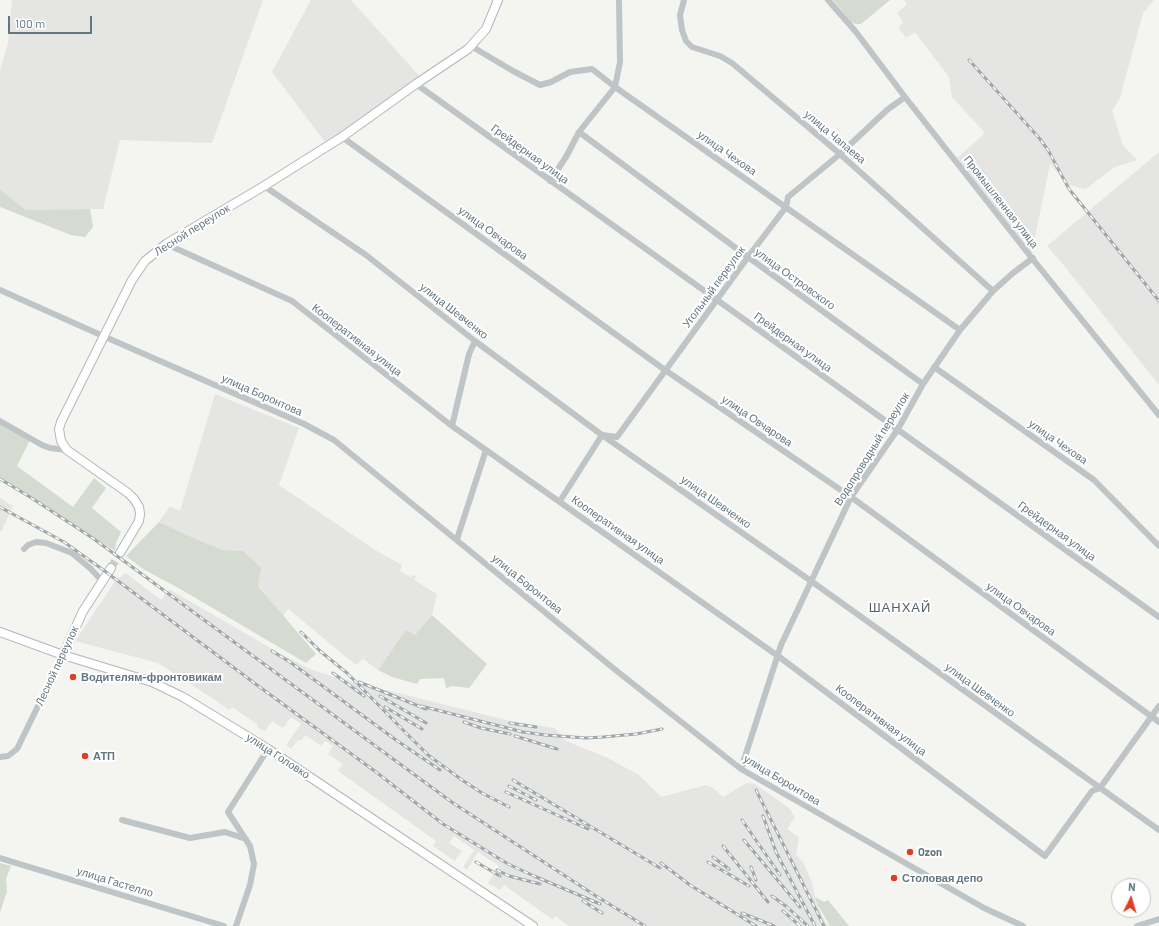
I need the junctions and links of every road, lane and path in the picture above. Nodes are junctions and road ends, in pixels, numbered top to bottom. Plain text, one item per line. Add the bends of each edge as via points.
1 (498, 0) edge
2 (619, 0) edge
3 (684, 0) edge
4 (828, 0) edge
5 (471, 46) junction
6 (416, 84) junction
7 (615, 87) junction
8 (905, 97) junction
9 (580, 132) junction
10 (342, 137) junction
11 (840, 154) junction
12 (550, 181) junction
13 (264, 186) junction
14 (786, 208) junction
15 (166, 244) junction
16 (748, 257) junction
17 (1033, 258) junction
18 (0, 290) edge
19 (993, 291) junction
20 (717, 300) junction
21 (960, 330) junction
22 (103, 336) junction
23 (475, 341) junction
24 (934, 367) junction
25 (665, 370) junction
26 (923, 384) junction
27 (1159, 415) edge
28 (0, 421) edge
29 (452, 426) junction
30 (898, 429) junction
31 (602, 435) junction
32 (67, 450) junction
33 (486, 450) junction
34 (851, 497) junction
35 (560, 501) junction
36 (457, 539) junction
37 (1159, 546) edge
38 (24, 548) dead end
39 (120, 553) tunnel mouth
40 (110, 568) tunnel mouth
41 (102, 581) junction
42 (811, 581) junction
43 (1159, 617) edge
44 (0, 632) edge
45 (63, 655) junction
46 (778, 656) junction
47 (1159, 706) edge
48 (1151, 717) junction
49 (1159, 722) edge
50 (268, 749) junction
51 (0, 757) edge
52 (741, 769) junction
53 (1100, 788) junction
54 (122, 820) dead end
55 (1159, 830) edge
56 (246, 838) junction
57 (0, 858) edge
58 (1003, 917) junction
59 (1159, 919) edge
60 (224, 926) edge
61 (236, 926) edge
62 (533, 926) edge
63 (1018, 926) edge
64 (1023, 926) edge
65 (1138, 926) edge

1 - 5 main road, Лесной переулок via 486,29
2 - 7 street via 620,62
3 - 11 street, улица Чапаева via 680,15 682,30 686,41 692,47 720,56 732,64
4 - 8 street, Промышленная улица via 856,32
5 - 6 main road, Лесной переулок
5 - 7 street, улица Чехова via 540,85 570,72 592,69
6 - 10 main road, Лесной переулок
6 - 12 street, Грейдерная улица
7 - 9 street
7 - 14 street, улица Чехова
8 - 11 street, Угольный переулок via 887,110
8 - 17 street, Промышленная улица
9 - 12 street
9 - 16 street, улица Островского
10 - 13 main road, Лесной переулок
10 - 25 street, улица Овчарова
11 - 14 street, Угольный переулок via 788,197
11 - 19 street, улица Чапаева
12 - 20 street, Грейдерная улица
13 - 15 main road, Лесной переулок
13 - 23 street, улица Шевченко via 366,255
14 - 16 street, Угольный переулок
14 - 21 street, улица Чехова
15 - 22 main road, Лесной переулок via 145,261 132,280
15 - 29 street, Кооперативная улица via 292,301
16 - 20 street, Угольный переулок
16 - 26 street, улица Островского
17 - 19 street, Водопроводный переулок
17 - 27 street, Промышленная улица
18 - 22 street, улица Боронтова
19 - 21 street, Водопроводный переулок
20 - 25 street, Угольный переулок
20 - 30 street, Грейдерная улица
21 - 24 street, Водопроводный переулок
22 - 32 main road, Лесной переулок via 60,422 60,437
22 - 36 street, улица Боронтова via 304,424 334,440
23 - 29 street via 469,354
23 - 31 street, улица Шевченко
24 - 26 street, Водопроводный переулок
24 - 37 street, улица Чехова via 1094,480
25 - 31 street, Угольный переулок via 617,437
25 - 34 street, улица Овчарова
26 - 30 street, Водопроводный переулок
28 - 32 street via 42,446
29 - 33 street, Кооперативная улица
30 - 34 street, Водопроводный переулок
30 - 43 street, Грейдерная улица
31 - 35 street
31 - 42 street, улица Шевченко
32 - 39 main road via 128,493 139,507 139,521
33 - 35 street, Кооперативная улица
33 - 36 street
34 - 42 street, Водопроводный переулок
34 - 48 street, улица Овчарова
35 - 46 street, Кооперативная улица
36 - 52 street, улица Боронтова
38 - 41 street via 36,542 59,548 77,557
40 - 41 main road, Лесной переулок
41 - 45 main road, Лесной переулок via 83,611
42 - 46 street, Водопроводный переулок
42 - 53 street, улица Шевченко
44 - 45 main road, улица Головко
45 - 50 main road, улица Головко via 152,682 172,691
45 - 51 street, Лесной переулок via 17,749 8,756
46 - 52 street, Водопроводный переулок
46 - 53 street, Кооперативная улица via 1046,856 1092,791
47 - 48 street
48 - 49 street, улица Овчарова
48 - 53 street
50 - 56 street via 228,812
50 - 62 main road, улица Головко
52 - 58 street, улица Боронтова
53 - 55 street, улица Шевченко
54 - 56 street via 190,838 225,832
56 - 61 street via 254,864 250,885
57 - 60 street, улица Гастелло
58 - 63 street
58 - 64 street, улица Боронтова
59 - 65 street

